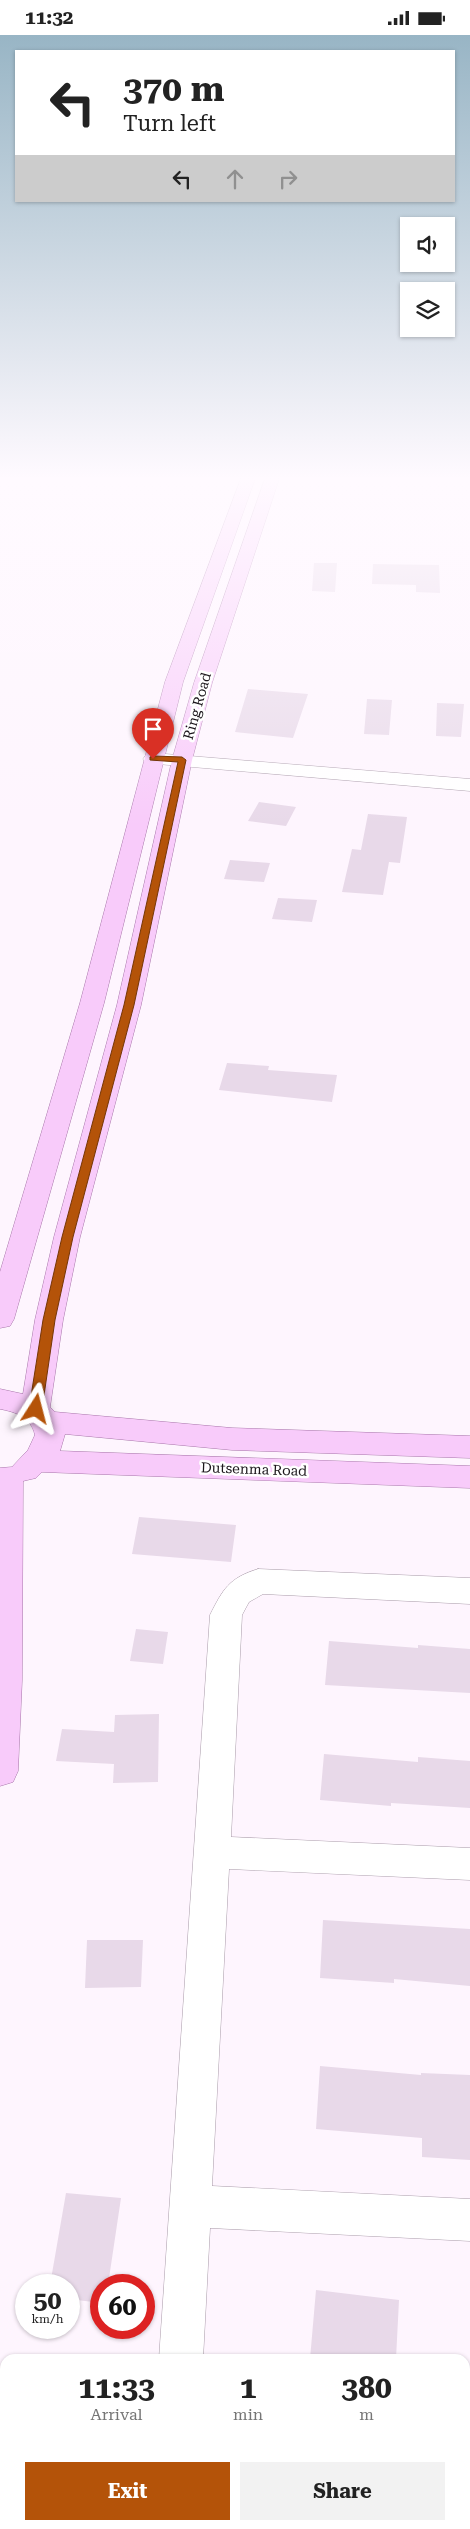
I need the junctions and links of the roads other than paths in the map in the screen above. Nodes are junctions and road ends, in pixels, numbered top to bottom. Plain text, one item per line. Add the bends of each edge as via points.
1 (207, 592) edge
2 (234, 592) edge
3 (153, 759) junction
4 (182, 760) junction
5 (470, 785) edge
6 (0, 1319) edge
7 (0, 1399) edge
8 (41, 1415) junction
9 (470, 1447) edge
10 (38, 1461) junction
11 (4, 1477) edge
12 (470, 1477) edge
13 (470, 1591) edge
14 (0, 1771) edge
15 (212, 1852) junction
16 (470, 1864) edge
17 (190, 2206) junction
18 (470, 2220) edge
19 (181, 2354) edge

1 - 3 main road via 174,682
2 - 4 main road, Ring Road via 203,683
3 - 4 street
3 - 6 main road via 92,1003
4 - 5 street
4 - 8 main road, Ring Road via 129,1005 67,1237 49,1320
7 - 8 main road via 18,1401
8 - 9 main road via 232,1439
8 - 10 main road, Ring Road via 50,1435 47,1449
10 - 11 main road via 25,1471
10 - 12 main road, Dutsenma Road
11 - 14 main road via 5,1680
13 - 15 street via 258,1581 238,1593 226,1615
15 - 16 street
15 - 17 street
17 - 18 street
17 - 19 street

